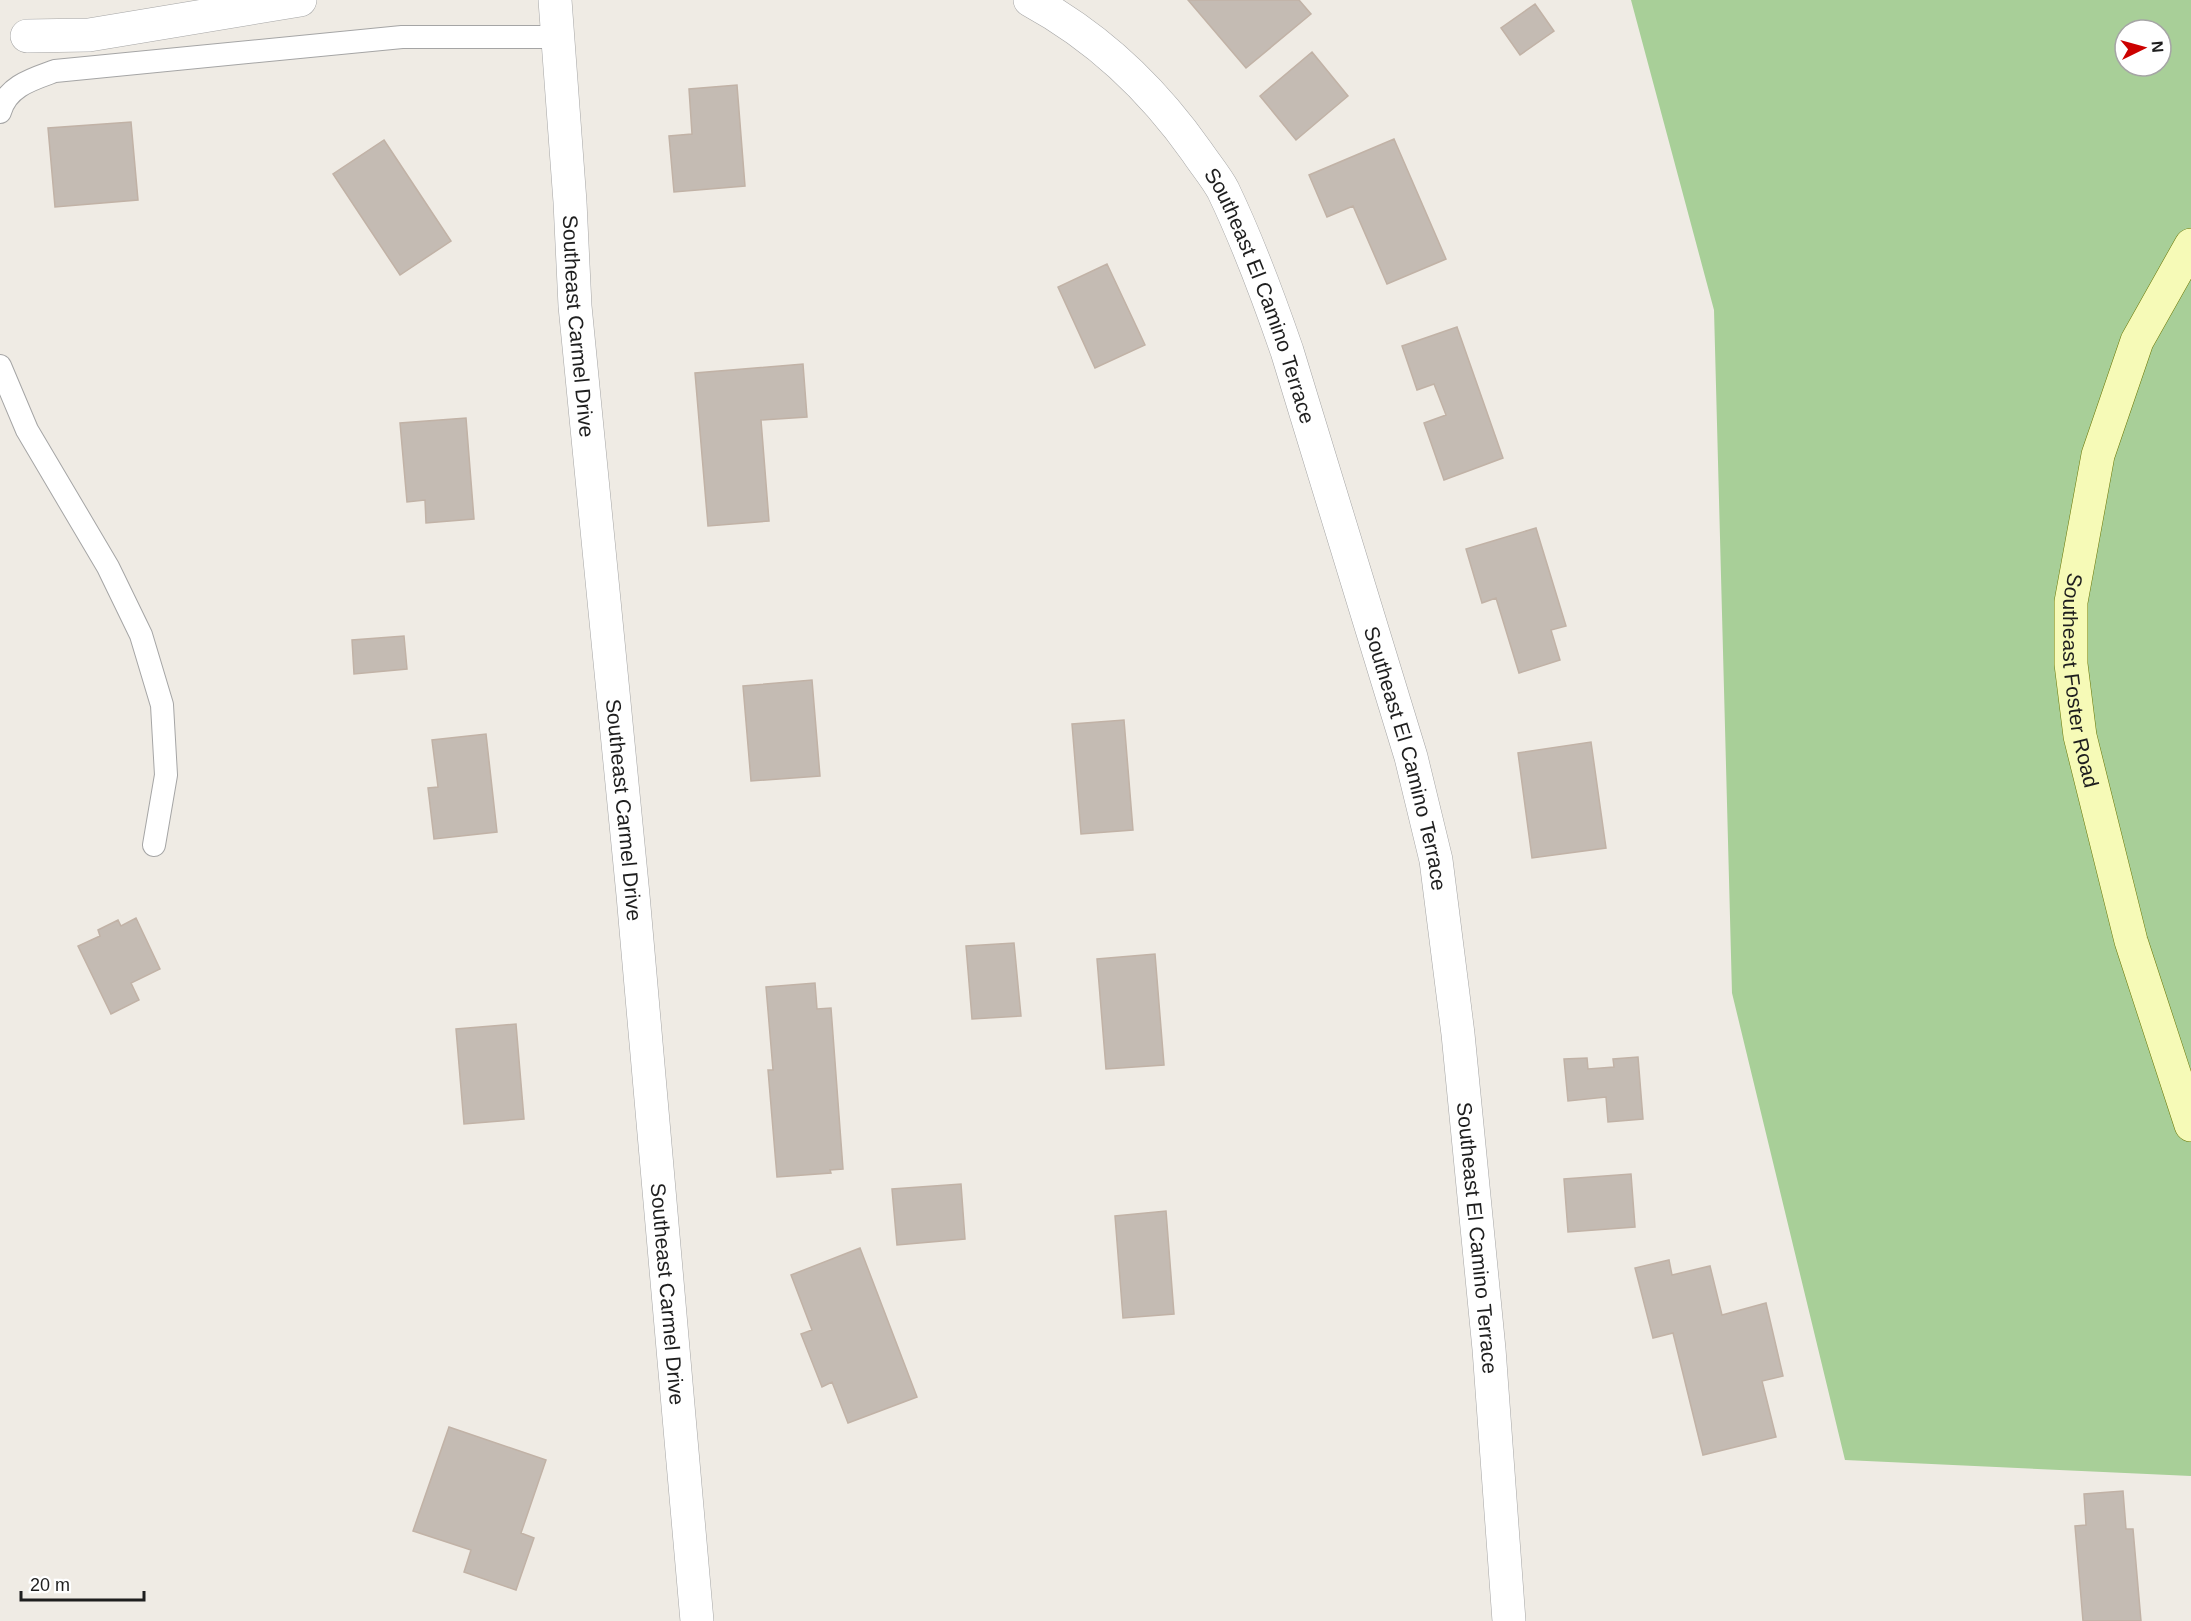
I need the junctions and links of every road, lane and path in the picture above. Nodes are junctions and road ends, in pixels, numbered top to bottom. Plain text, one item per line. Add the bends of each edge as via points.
1 (300, 0) edge
2 (555, 0) edge
3 (1030, 0) edge
4 (27, 36) dead end
5 (557, 37) junction
6 (0, 112) edge
7 (2191, 245) edge
8 (0, 366) edge
9 (154, 845) dead end
10 (2191, 1125) edge
11 (697, 1621) edge
12 (1509, 1621) edge

1 - 4 street via 89,35
2 - 5 street, Southeast Carmel Drive
3 - 12 street, Southeast El Camino Terrace via 1098,43 1155,97 1222,188 1264,285 1287,351 1411,757 1436,860 1458,1035 1489,1349
5 - 6 lane via 402,38 55,71 23,82 2,103
5 - 11 street, Southeast Carmel Drive via 575,306 633,895
7 - 10 main road, Southeast Foster Road via 2137,341 2098,455 2071,602 2071,664 2080,736 2128,930
8 - 9 lane via 27,430 108,567 141,635 162,705 166,775

